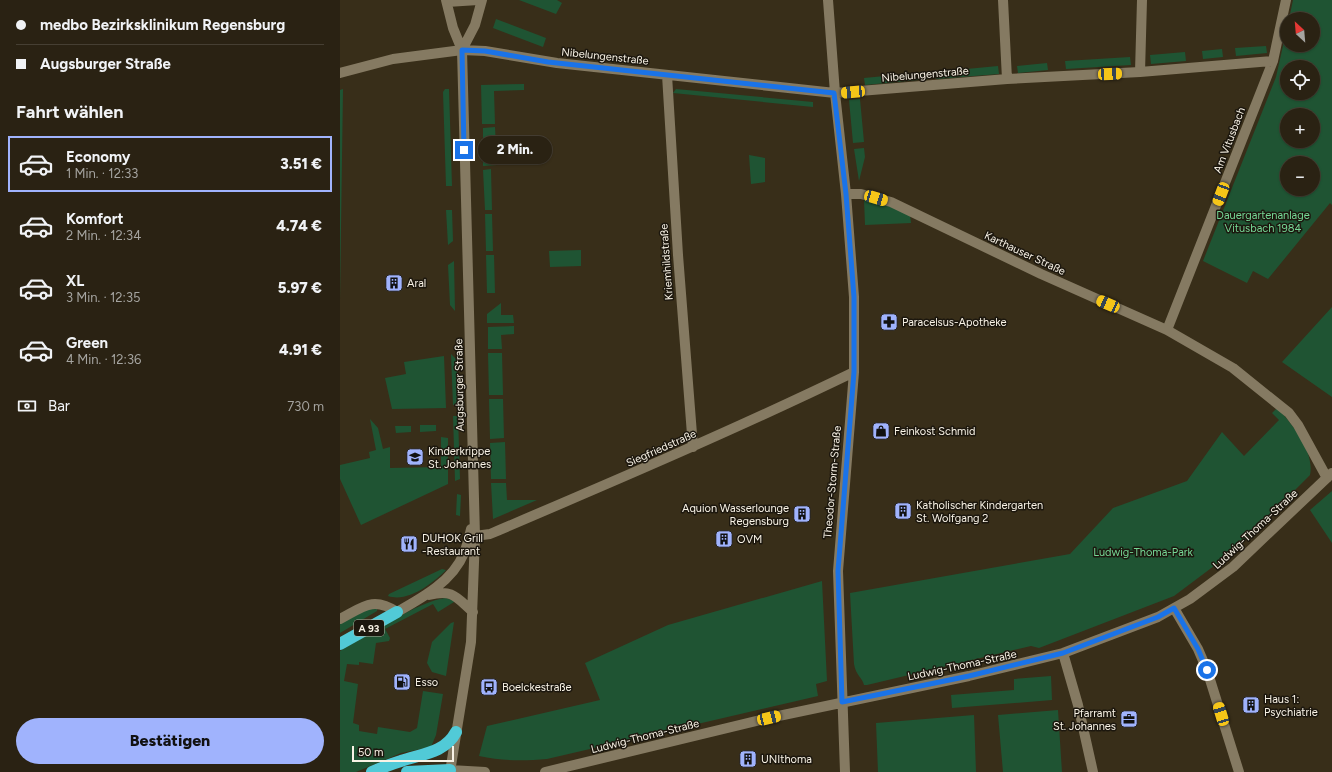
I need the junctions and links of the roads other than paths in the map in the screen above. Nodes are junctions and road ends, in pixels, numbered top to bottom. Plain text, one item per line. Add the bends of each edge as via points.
1 (478, 0) edge
2 (482, 0) edge
3 (828, 0) edge
4 (1003, 0) edge
5 (1142, 0) edge
6 (1286, 0) edge
7 (447, 1) edge
8 (462, 50) junction
9 (1273, 61) junction
10 (1140, 72) junction
11 (340, 73) edge
12 (667, 75) junction
13 (1007, 79) junction
14 (834, 93) junction
15 (846, 194) junction
16 (1167, 330) junction
17 (854, 372) junction
18 (693, 447) junction
19 (1329, 476) edge
20 (474, 518) junction
21 (475, 536) junction
22 (427, 595) junction
23 (1174, 608) junction
24 (397, 612) junction
25 (473, 612) junction
26 (340, 619) edge
27 (340, 644) edge
28 (1063, 653) junction
29 (842, 702) junction
30 (456, 732) junction
31 (450, 771) edge
32 (372, 772) edge
33 (407, 772) edge
34 (485, 772) edge
35 (545, 772) edge
36 (845, 772) edge
37 (1093, 772) edge
38 (1239, 772) edge

1 - 7 street
2 - 8 street via 476,25
3 - 14 street
4 - 13 street
5 - 10 street
6 - 9 street, Am Vitusbach
7 - 8 street via 453,28
8 - 11 street, Nibelungenstraße via 393,59
8 - 12 street, Nibelungenstraße
8 - 20 street, Augsburger Straße
9 - 10 street, Nibelungenstraße
9 - 16 street, Am Vitusbach
10 - 13 street, Nibelungenstraße
12 - 14 street, Nibelungenstraße
12 - 18 street, Kriemhildstraße
13 - 14 street, Nibelungenstraße
14 - 15 street
15 - 16 street, Karthauser Straße via 862,194 891,202 1041,274
15 - 17 street, Theodor-Storm-Straße via 854,297
16 - 19 street, Karthauser Straße via 1233,368 1288,413
17 - 18 street, Siegfriedstraße
17 - 29 street, Theodor-Storm-Straße via 838,571
18 - 21 street, Siegfriedstraße via 490,534
19 - 23 street, Ludwig-Thoma-Straße via 1219,579
20 - 21 street, Augsburger Straße
20 - 22 street via 462,557
21 - 25 street, Augsburger Straße
22 - 24 street
22 - 25 street via 448,592 458,597
23 - 28 street, Ludwig-Thoma-Straße via 1158,617
23 - 38 street via 1207,670
24 - 26 street via 386,604 374,603
24 - 27 highway, A 93
25 - 30 street, Augsburger Straße via 470,649
28 - 29 street, Ludwig-Thoma-Straße via 969,676
28 - 37 street
29 - 35 street, Ludwig-Thoma-Straße
29 - 36 street, Theodor-Storm-Straße
30 - 31 street, Augsburger Straße
30 - 32 highway via 450,742 436,751 401,760
31 - 33 highway
31 - 34 street

